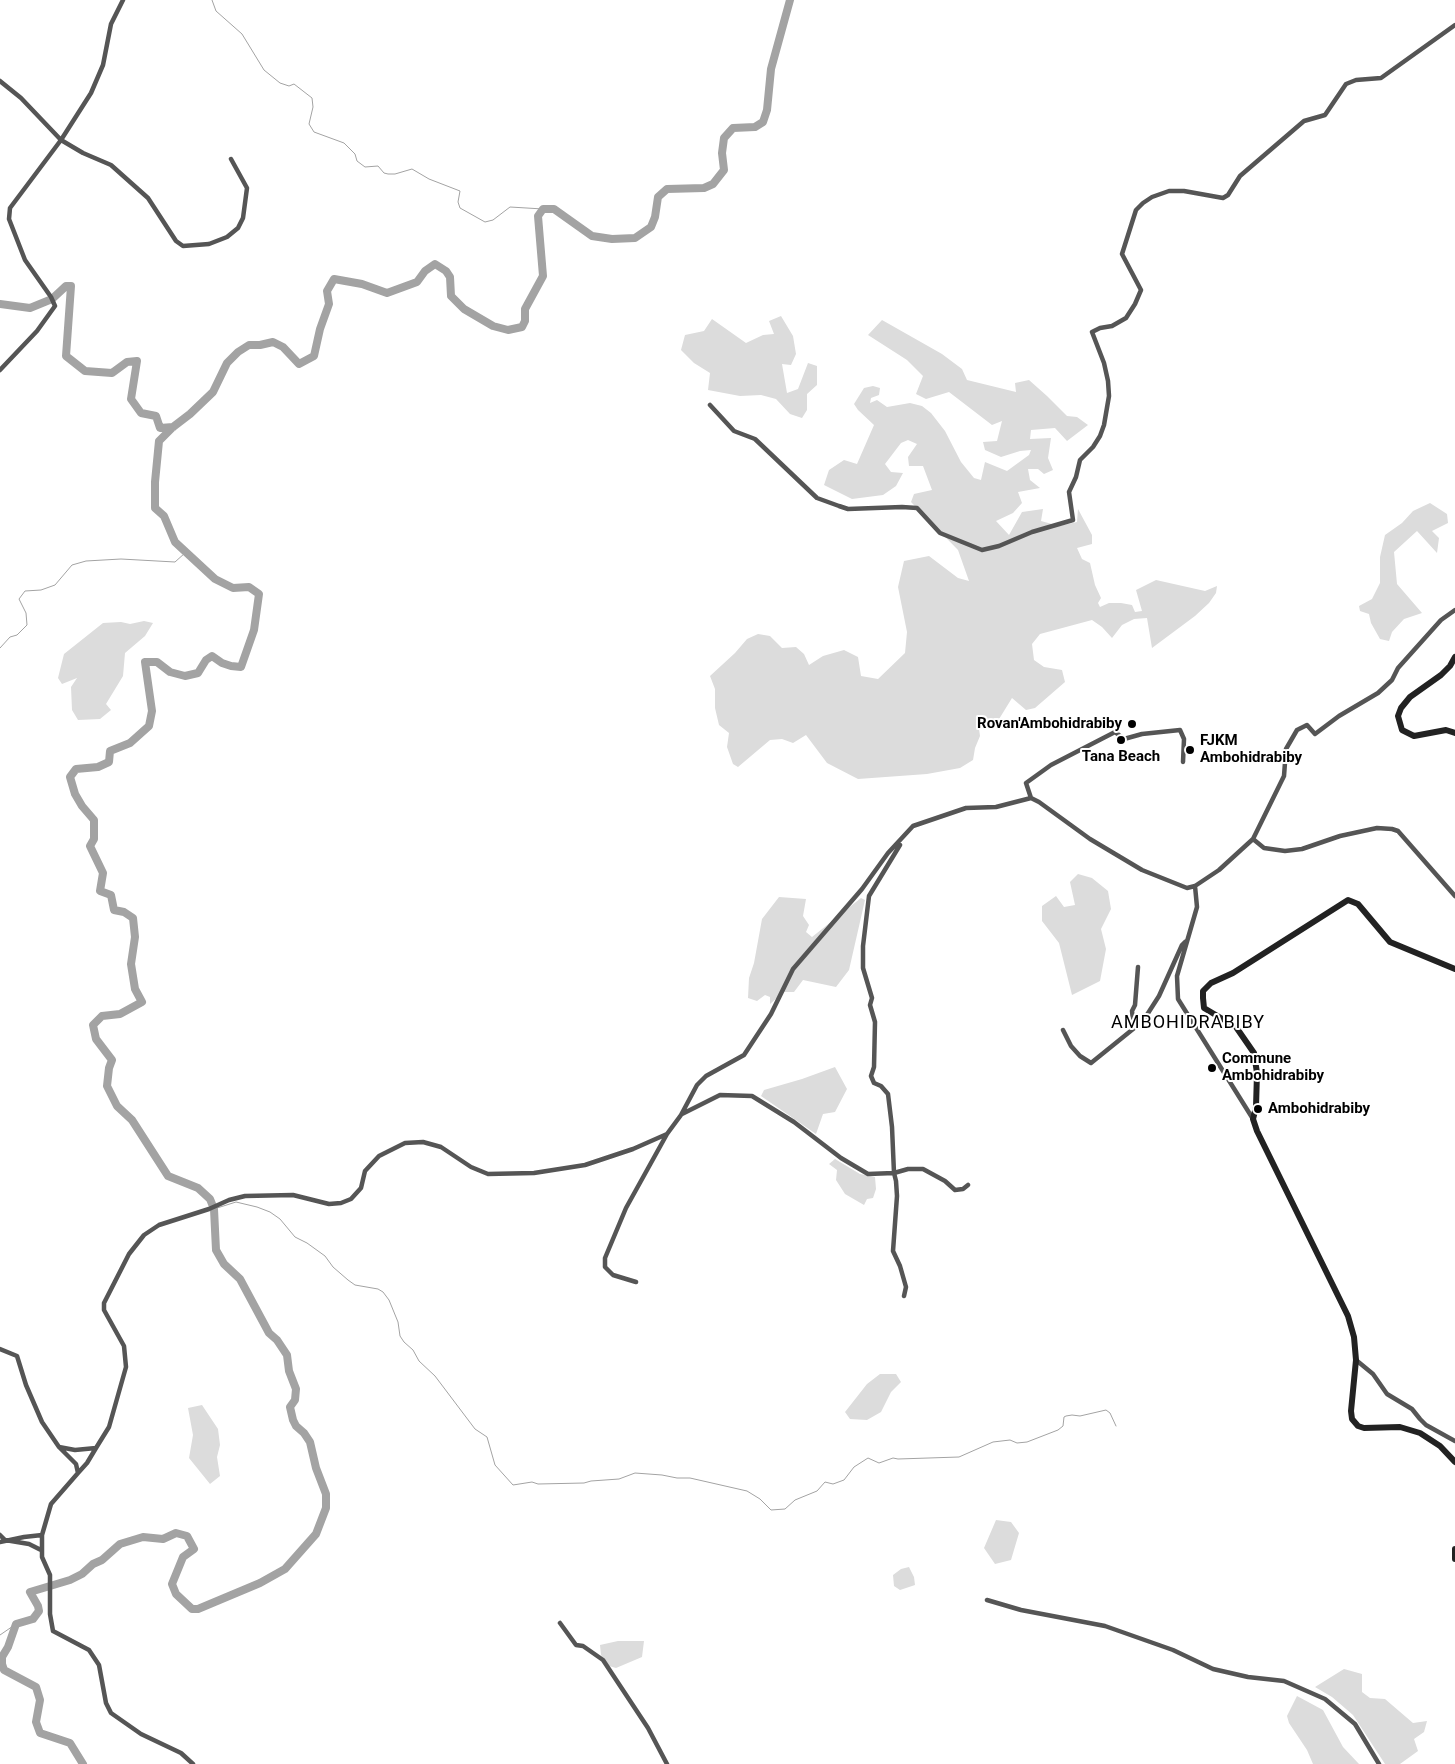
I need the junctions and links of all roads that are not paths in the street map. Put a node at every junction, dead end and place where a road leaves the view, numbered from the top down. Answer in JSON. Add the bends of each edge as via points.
{"nodes":[{"id":1,"x":123,"y":0,"type":"edge"},
{"id":2,"x":1455,"y":26,"type":"edge"},
{"id":3,"x":0,"y":81,"type":"edge"},
{"id":4,"x":61,"y":140,"type":"junction"},
{"id":5,"x":231,"y":159,"type":"dead end"},
{"id":6,"x":0,"y":370,"type":"edge"},
{"id":7,"x":710,"y":405,"type":"dead end"},
{"id":8,"x":1455,"y":610,"type":"edge"},
{"id":9,"x":1455,"y":657,"type":"edge"},
{"id":10,"x":1455,"y":733,"type":"edge"},
{"id":11,"x":1183,"y":762,"type":"dead end"},
{"id":12,"x":1031,"y":798,"type":"junction"},
{"id":13,"x":906,"y":835,"type":"junction"},
{"id":14,"x":1253,"y":839,"type":"junction"},
{"id":15,"x":1195,"y":886,"type":"junction"},
{"id":16,"x":1455,"y":896,"type":"edge"},
{"id":17,"x":1186,"y":942,"type":"junction"},
{"id":18,"x":1138,"y":967,"type":"dead end"},
{"id":19,"x":1455,"y":968,"type":"edge"},
{"id":20,"x":1143,"y":1021,"type":"junction"},
{"id":21,"x":1063,"y":1030,"type":"dead end"},
{"id":22,"x":681,"y":1115,"type":"junction"},
{"id":23,"x":1253,"y":1119,"type":"junction"},
{"id":24,"x":668,"y":1134,"type":"junction"},
{"id":25,"x":894,"y":1173,"type":"junction"},
{"id":26,"x":968,"y":1185,"type":"dead end"},
{"id":27,"x":636,"y":1282,"type":"dead end"},
{"id":28,"x":904,"y":1296,"type":"dead end"},
{"id":29,"x":0,"y":1349,"type":"edge"},
{"id":30,"x":1356,"y":1360,"type":"junction"},
{"id":31,"x":1455,"y":1442,"type":"edge"},
{"id":32,"x":59,"y":1447,"type":"junction"},
{"id":33,"x":96,"y":1448,"type":"junction"},
{"id":34,"x":1455,"y":1462,"type":"edge"},
{"id":35,"x":78,"y":1473,"type":"junction"},
{"id":36,"x":0,"y":1535,"type":"edge"},
{"id":37,"x":42,"y":1535,"type":"junction"},
{"id":38,"x":5,"y":1540,"type":"junction"},
{"id":39,"x":0,"y":1542,"type":"edge"},
{"id":40,"x":1455,"y":1549,"type":"edge"},
{"id":41,"x":41,"y":1550,"type":"junction"},
{"id":42,"x":1455,"y":1559,"type":"edge"},
{"id":43,"x":988,"y":1600,"type":"dead end"},
{"id":44,"x":560,"y":1623,"type":"dead end"},
{"id":45,"x":194,"y":1764,"type":"edge"},
{"id":46,"x":668,"y":1764,"type":"edge"},
{"id":47,"x":1379,"y":1764,"type":"edge"}],
"edges":[{"from":1,"to":4,"type":"street","via":[[111,24],[103,66],[92,93]]},
{"from":2,"to":7,"type":"street","via":[[1381,78],[1346,84],[1325,115],[1304,121],[1240,176],[1223,198],[1169,191],[1147,200],[1136,210],[1122,254],[1141,290],[1126,318],[1092,332],[1104,363],[1108,396],[1100,436],[1080,460],[1076,478],[1068,492],[1073,520],[982,550],[940,533],[917,508],[848,509],[817,498],[755,439],[734,431]]},
{"from":3,"to":4,"type":"street"},
{"from":4,"to":5,"type":"street","via":[[111,165],[148,198],[176,241],[183,246],[209,244],[227,238],[238,228],[243,218],[247,188]]},
{"from":4,"to":6,"type":"street","via":[[10,208],[9,219],[25,260],[56,306]]},
{"from":8,"to":14,"type":"street","via":[[1441,620],[1378,693],[1315,734],[1308,725],[1297,730],[1286,749],[1284,776]]},
{"from":9,"to":10,"type":"main road","via":[[1441,675],[1410,697],[1398,716],[1402,730],[1414,736],[1446,730]]},
{"from":11,"to":12,"type":"street","via":[[1184,739],[1180,730],[1124,739],[1115,732],[1051,765],[1026,783]]},
{"from":12,"to":13,"type":"street","via":[[996,807],[966,808],[913,826]]},
{"from":12,"to":15,"type":"street","via":[[1142,870],[1187,888]]},
{"from":13,"to":22,"type":"street","via":[[793,969],[771,1014],[744,1055],[697,1084]]},
{"from":13,"to":25,"type":"street","via":[[869,896],[863,968],[872,998],[870,1005],[876,1029],[871,1076],[874,1083],[888,1094]]},
{"from":14,"to":15,"type":"street","via":[[1219,870]]},
{"from":14,"to":16,"type":"street","via":[[1264,848],[1285,851],[1377,828],[1392,829],[1398,831]]},
{"from":15,"to":17,"type":"street","via":[[1197,907]]},
{"from":17,"to":20,"type":"street"},
{"from":17,"to":23,"type":"street","via":[[1177,976],[1178,998]]},
{"from":18,"to":20,"type":"street","via":[[1132,1012],[1133,1020]]},
{"from":19,"to":23,"type":"main road","via":[[1390,942],[1358,904],[1348,900],[1241,968],[1211,983],[1204,991],[1204,1008],[1236,1027],[1254,1053],[1257,1073]]},
{"from":20,"to":21,"type":"street","via":[[1091,1063],[1071,1046]]},
{"from":22,"to":24,"type":"street"},
{"from":22,"to":25,"type":"street","via":[[720,1095],[752,1096],[868,1174]]},
{"from":23,"to":30,"type":"main road","via":[[1348,1316]]},
{"from":24,"to":27,"type":"street","via":[[626,1208],[605,1258],[605,1267],[613,1275]]},
{"from":24,"to":33,"type":"street","via":[[585,1165],[506,1174],[479,1171],[441,1147],[423,1142],[404,1143],[374,1160],[365,1172],[361,1188],[341,1203],[330,1204],[293,1195],[245,1196],[160,1225],[144,1235],[129,1254],[104,1303],[104,1310],[124,1346],[126,1368],[108,1427]]},
{"from":25,"to":26,"type":"street","via":[[923,1168],[945,1180],[955,1190]]},
{"from":25,"to":28,"type":"street","via":[[897,1196],[893,1251],[906,1287]]},
{"from":29,"to":32,"type":"street","via":[[17,1356],[35,1407]]},
{"from":30,"to":31,"type":"street","via":[[1387,1394]]},
{"from":30,"to":34,"type":"main road","via":[[1354,1423],[1364,1428],[1415,1431],[1432,1440]]},
{"from":32,"to":33,"type":"street","via":[[75,1450]]},
{"from":32,"to":35,"type":"street","via":[[76,1464]]},
{"from":33,"to":35,"type":"street"},
{"from":35,"to":37,"type":"street","via":[[51,1504]]},
{"from":36,"to":38,"type":"street"},
{"from":37,"to":38,"type":"street"},
{"from":37,"to":41,"type":"street"},
{"from":38,"to":39,"type":"street"},
{"from":38,"to":41,"type":"street","via":[[30,1544]]},
{"from":40,"to":42,"type":"main road"},
{"from":41,"to":45,"type":"street","via":[[50,1575],[53,1631],[89,1650],[99,1665],[106,1703],[111,1712],[141,1734],[181,1753]]},
{"from":43,"to":47,"type":"street","via":[[1021,1610],[1105,1626],[1173,1650],[1213,1669],[1284,1681],[1325,1699],[1355,1724]]},
{"from":44,"to":46,"type":"street","via":[[576,1645],[584,1646],[603,1660]]}]}
